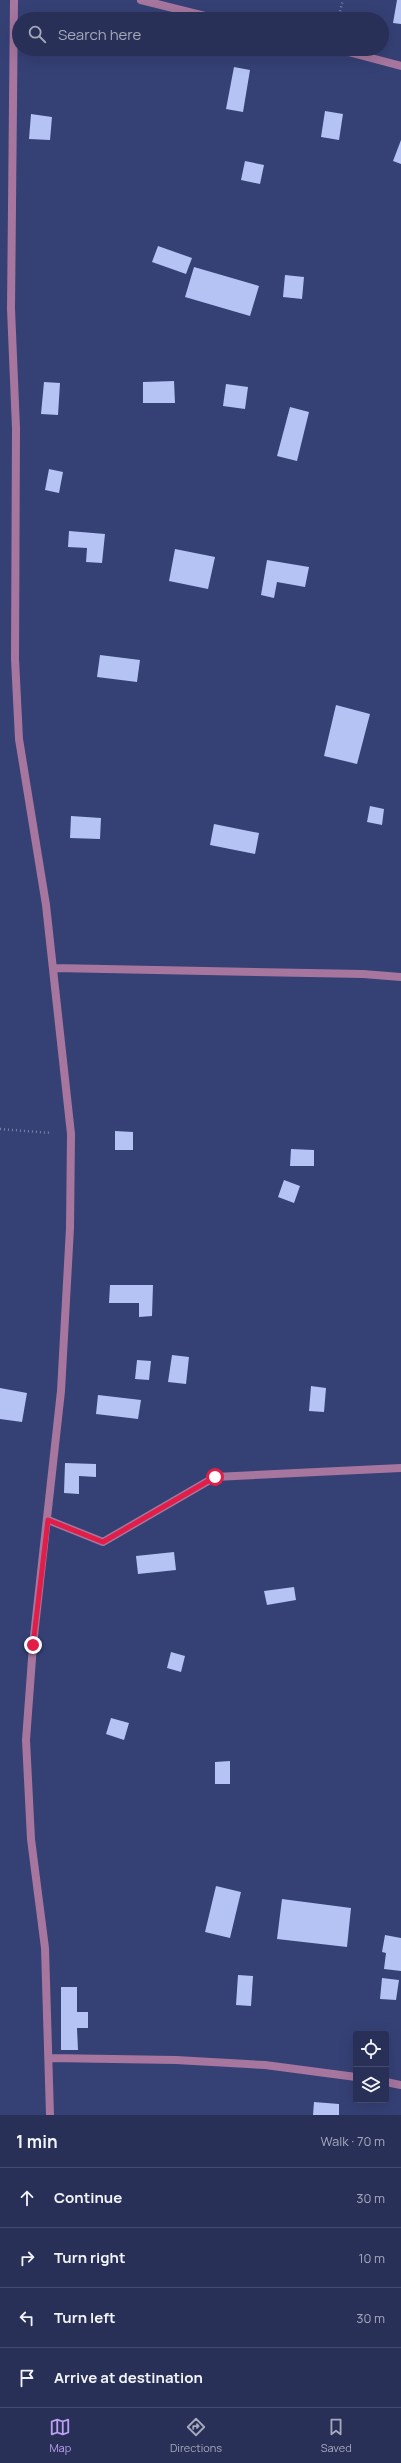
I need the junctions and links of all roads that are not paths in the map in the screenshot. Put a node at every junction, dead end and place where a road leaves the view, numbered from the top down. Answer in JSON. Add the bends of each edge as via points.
{"nodes":[{"id":1,"x":14,"y":0,"type":"edge"},
{"id":2,"x":140,"y":0,"type":"edge"},
{"id":3,"x":14,"y":12,"type":"edge"},
{"id":4,"x":189,"y":12,"type":"edge"},
{"id":5,"x":13,"y":56,"type":"edge"},
{"id":6,"x":363,"y":56,"type":"edge"},
{"id":7,"x":401,"y":66,"type":"edge"},
{"id":8,"x":54,"y":968,"type":"junction"},
{"id":9,"x":401,"y":977,"type":"edge"},
{"id":10,"x":401,"y":1468,"type":"edge"},
{"id":11,"x":48,"y":1520,"type":"junction"},
{"id":12,"x":50,"y":2058,"type":"junction"},
{"id":13,"x":353,"y":2077,"type":"edge"},
{"id":14,"x":389,"y":2082,"type":"edge"},
{"id":15,"x":401,"y":2084,"type":"edge"},
{"id":16,"x":50,"y":2115,"type":"edge"}],
"edges":[{"from":1,"to":3,"type":"street"},
{"from":2,"to":4,"type":"street"},
{"from":5,"to":8,"type":"street","via":[[11,309],[16,428],[15,659],[19,739]]},
{"from":6,"to":7,"type":"street"},
{"from":8,"to":9,"type":"street","via":[[363,974]]},
{"from":8,"to":11,"type":"street","via":[[71,1134],[70,1228],[61,1391]]},
{"from":10,"to":11,"type":"street","via":[[215,1477],[103,1542]]},
{"from":11,"to":12,"type":"street","via":[[33,1645],[26,1740],[31,1839],[45,1948]]},
{"from":12,"to":13,"type":"street","via":[[176,2060],[258,2065]]},
{"from":12,"to":16,"type":"street"},
{"from":14,"to":15,"type":"street"}]}
